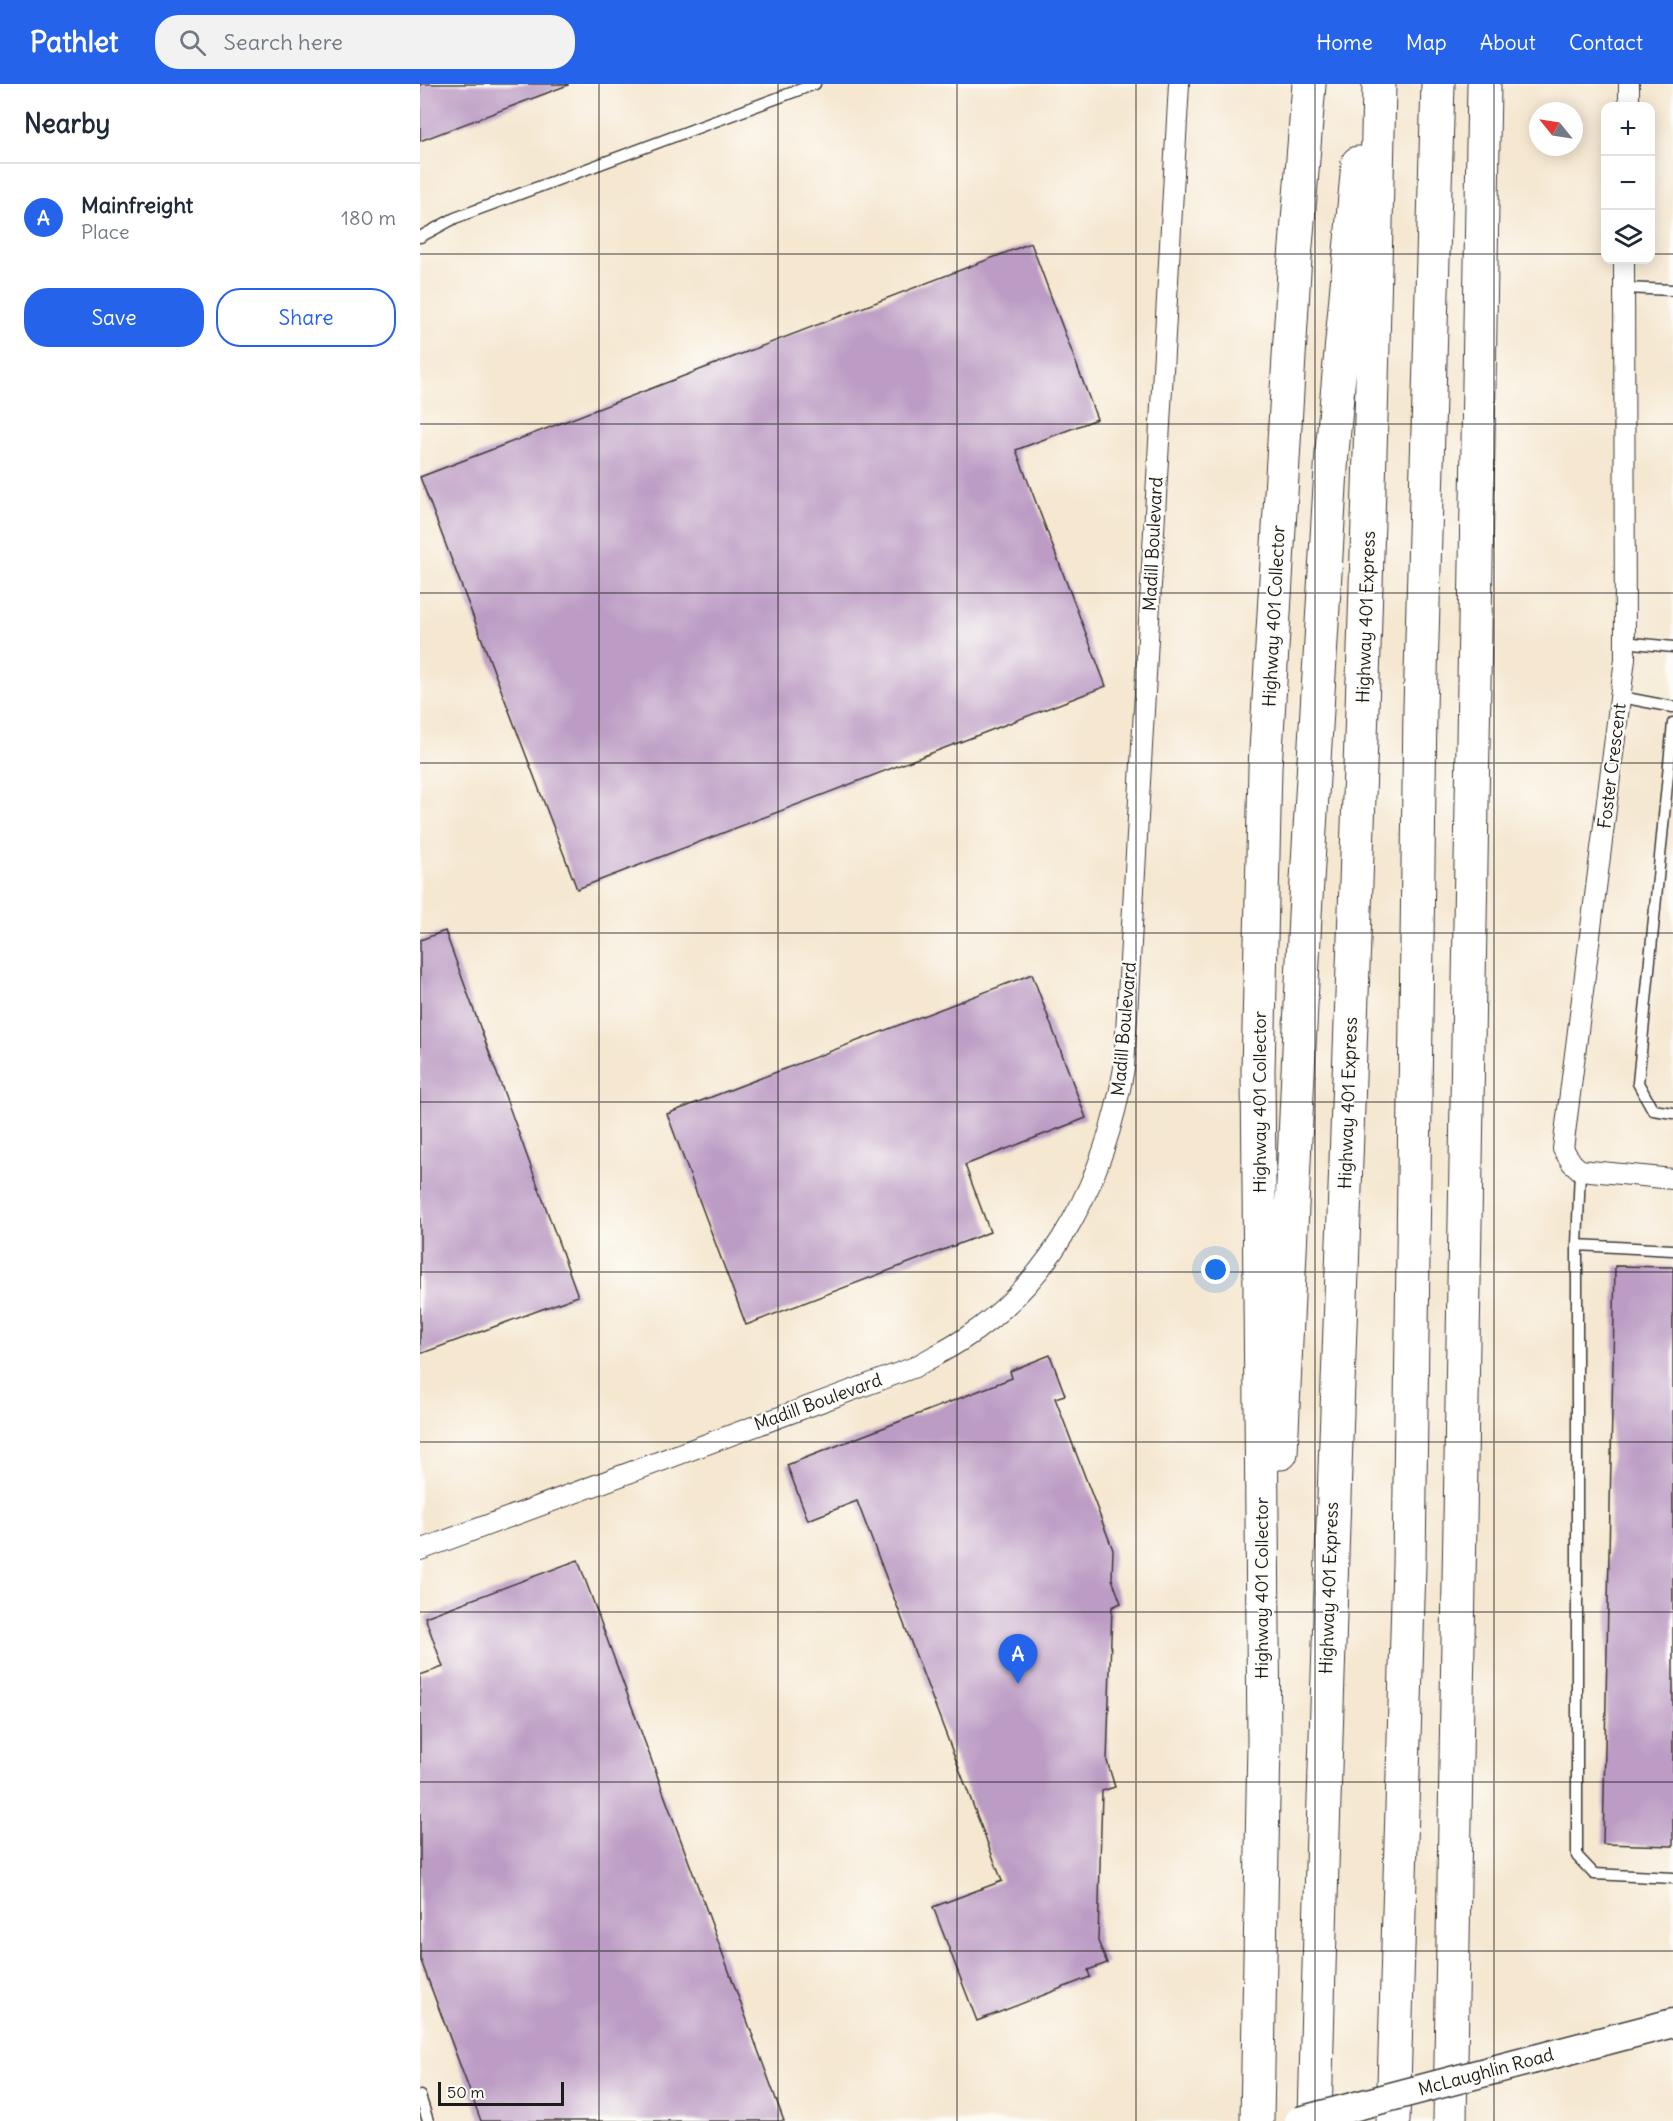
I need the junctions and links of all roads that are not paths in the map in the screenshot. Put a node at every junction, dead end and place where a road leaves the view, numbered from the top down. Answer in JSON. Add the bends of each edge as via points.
{"nodes":[{"id":1,"x":815,"y":84,"type":"edge"},
{"id":2,"x":1179,"y":84,"type":"edge"},
{"id":3,"x":1292,"y":84,"type":"edge"},
{"id":4,"x":1309,"y":84,"type":"edge"},
{"id":5,"x":1438,"y":84,"type":"edge"},
{"id":6,"x":1484,"y":84,"type":"edge"},
{"id":7,"x":1629,"y":84,"type":"edge"},
{"id":8,"x":1379,"y":86,"type":"edge"},
{"id":9,"x":1629,"y":102,"type":"edge"},
{"id":10,"x":420,"y":237,"type":"edge"},
{"id":11,"x":1624,"y":264,"type":"edge"},
{"id":12,"x":1294,"y":271,"type":"junction"},
{"id":13,"x":1623,"y":288,"type":"junction"},
{"id":14,"x":1673,"y":291,"type":"edge"},
{"id":15,"x":1624,"y":642,"type":"junction"},
{"id":16,"x":1673,"y":647,"type":"edge"},
{"id":17,"x":1621,"y":697,"type":"junction"},
{"id":18,"x":1673,"y":707,"type":"edge"},
{"id":19,"x":1673,"y":723,"type":"edge"},
{"id":20,"x":1661,"y":837,"type":"junction"},
{"id":21,"x":1673,"y":838,"type":"edge"},
{"id":22,"x":1673,"y":1113,"type":"edge"},
{"id":23,"x":1580,"y":1170,"type":"junction"},
{"id":24,"x":1673,"y":1179,"type":"edge"},
{"id":25,"x":1577,"y":1245,"type":"junction"},
{"id":26,"x":1673,"y":1250,"type":"edge"},
{"id":27,"x":420,"y":1550,"type":"edge"},
{"id":28,"x":1264,"y":1742,"type":"junction"},
{"id":29,"x":1673,"y":1878,"type":"edge"},
{"id":30,"x":1673,"y":2023,"type":"edge"},
{"id":31,"x":420,"y":2096,"type":"edge"},
{"id":32,"x":428,"y":2121,"type":"edge"},
{"id":33,"x":1257,"y":2121,"type":"edge"},
{"id":34,"x":1299,"y":2121,"type":"edge"},
{"id":35,"x":1315,"y":2121,"type":"edge"},
{"id":36,"x":1393,"y":2121,"type":"edge"},
{"id":37,"x":1450,"y":2121,"type":"edge"}],
"edges":[{"from":1,"to":10,"type":"lane","via":[[455,218]]},
{"from":2,"to":27,"type":"street","name":"Madill Boulevard","via":[[1124,1068],[1109,1138],[1092,1185],[1050,1255],[1024,1286],[963,1339],[915,1367]]},
{"from":3,"to":12,"type":"highway"},
{"from":4,"to":12,"type":"highway","name":"Highway 401 Collector"},
{"from":5,"to":36,"type":"highway","via":[[1420,708],[1409,1565]]},
{"from":6,"to":37,"type":"highway"},
{"from":7,"to":9,"type":"street"},
{"from":8,"to":28,"type":"highway","via":[[1359,148],[1332,452]]},
{"from":8,"to":35,"type":"highway","name":"Highway 401 Express","via":[[1372,455],[1329,1574]]},
{"from":11,"to":13,"type":"street","name":"Foster Crescent"},
{"from":12,"to":28,"type":"highway","name":"Highway 401 Collector","via":[[1264,803],[1258,1071]]},
{"from":13,"to":14,"type":"lane"},
{"from":13,"to":15,"type":"street","name":"Foster Crescent"},
{"from":15,"to":16,"type":"lane"},
{"from":15,"to":17,"type":"street","name":"Foster Crescent"},
{"from":17,"to":18,"type":"lane"},
{"from":17,"to":23,"type":"street","name":"Foster Crescent","via":[[1563,1149]]},
{"from":19,"to":20,"type":"lane"},
{"from":20,"to":21,"type":"lane"},
{"from":20,"to":22,"type":"lane","via":[[1638,1083],[1653,1110]]},
{"from":23,"to":24,"type":"street"},
{"from":23,"to":25,"type":"lane"},
{"from":25,"to":26,"type":"lane"},
{"from":25,"to":29,"type":"lane","via":[[1577,1856],[1594,1874]]},
{"from":28,"to":33,"type":"highway","name":"Highway 401 Collector"},
{"from":30,"to":34,"type":"street","name":"McLaughlin Road","bridge":true},
{"from":31,"to":32,"type":"lane"}]}
